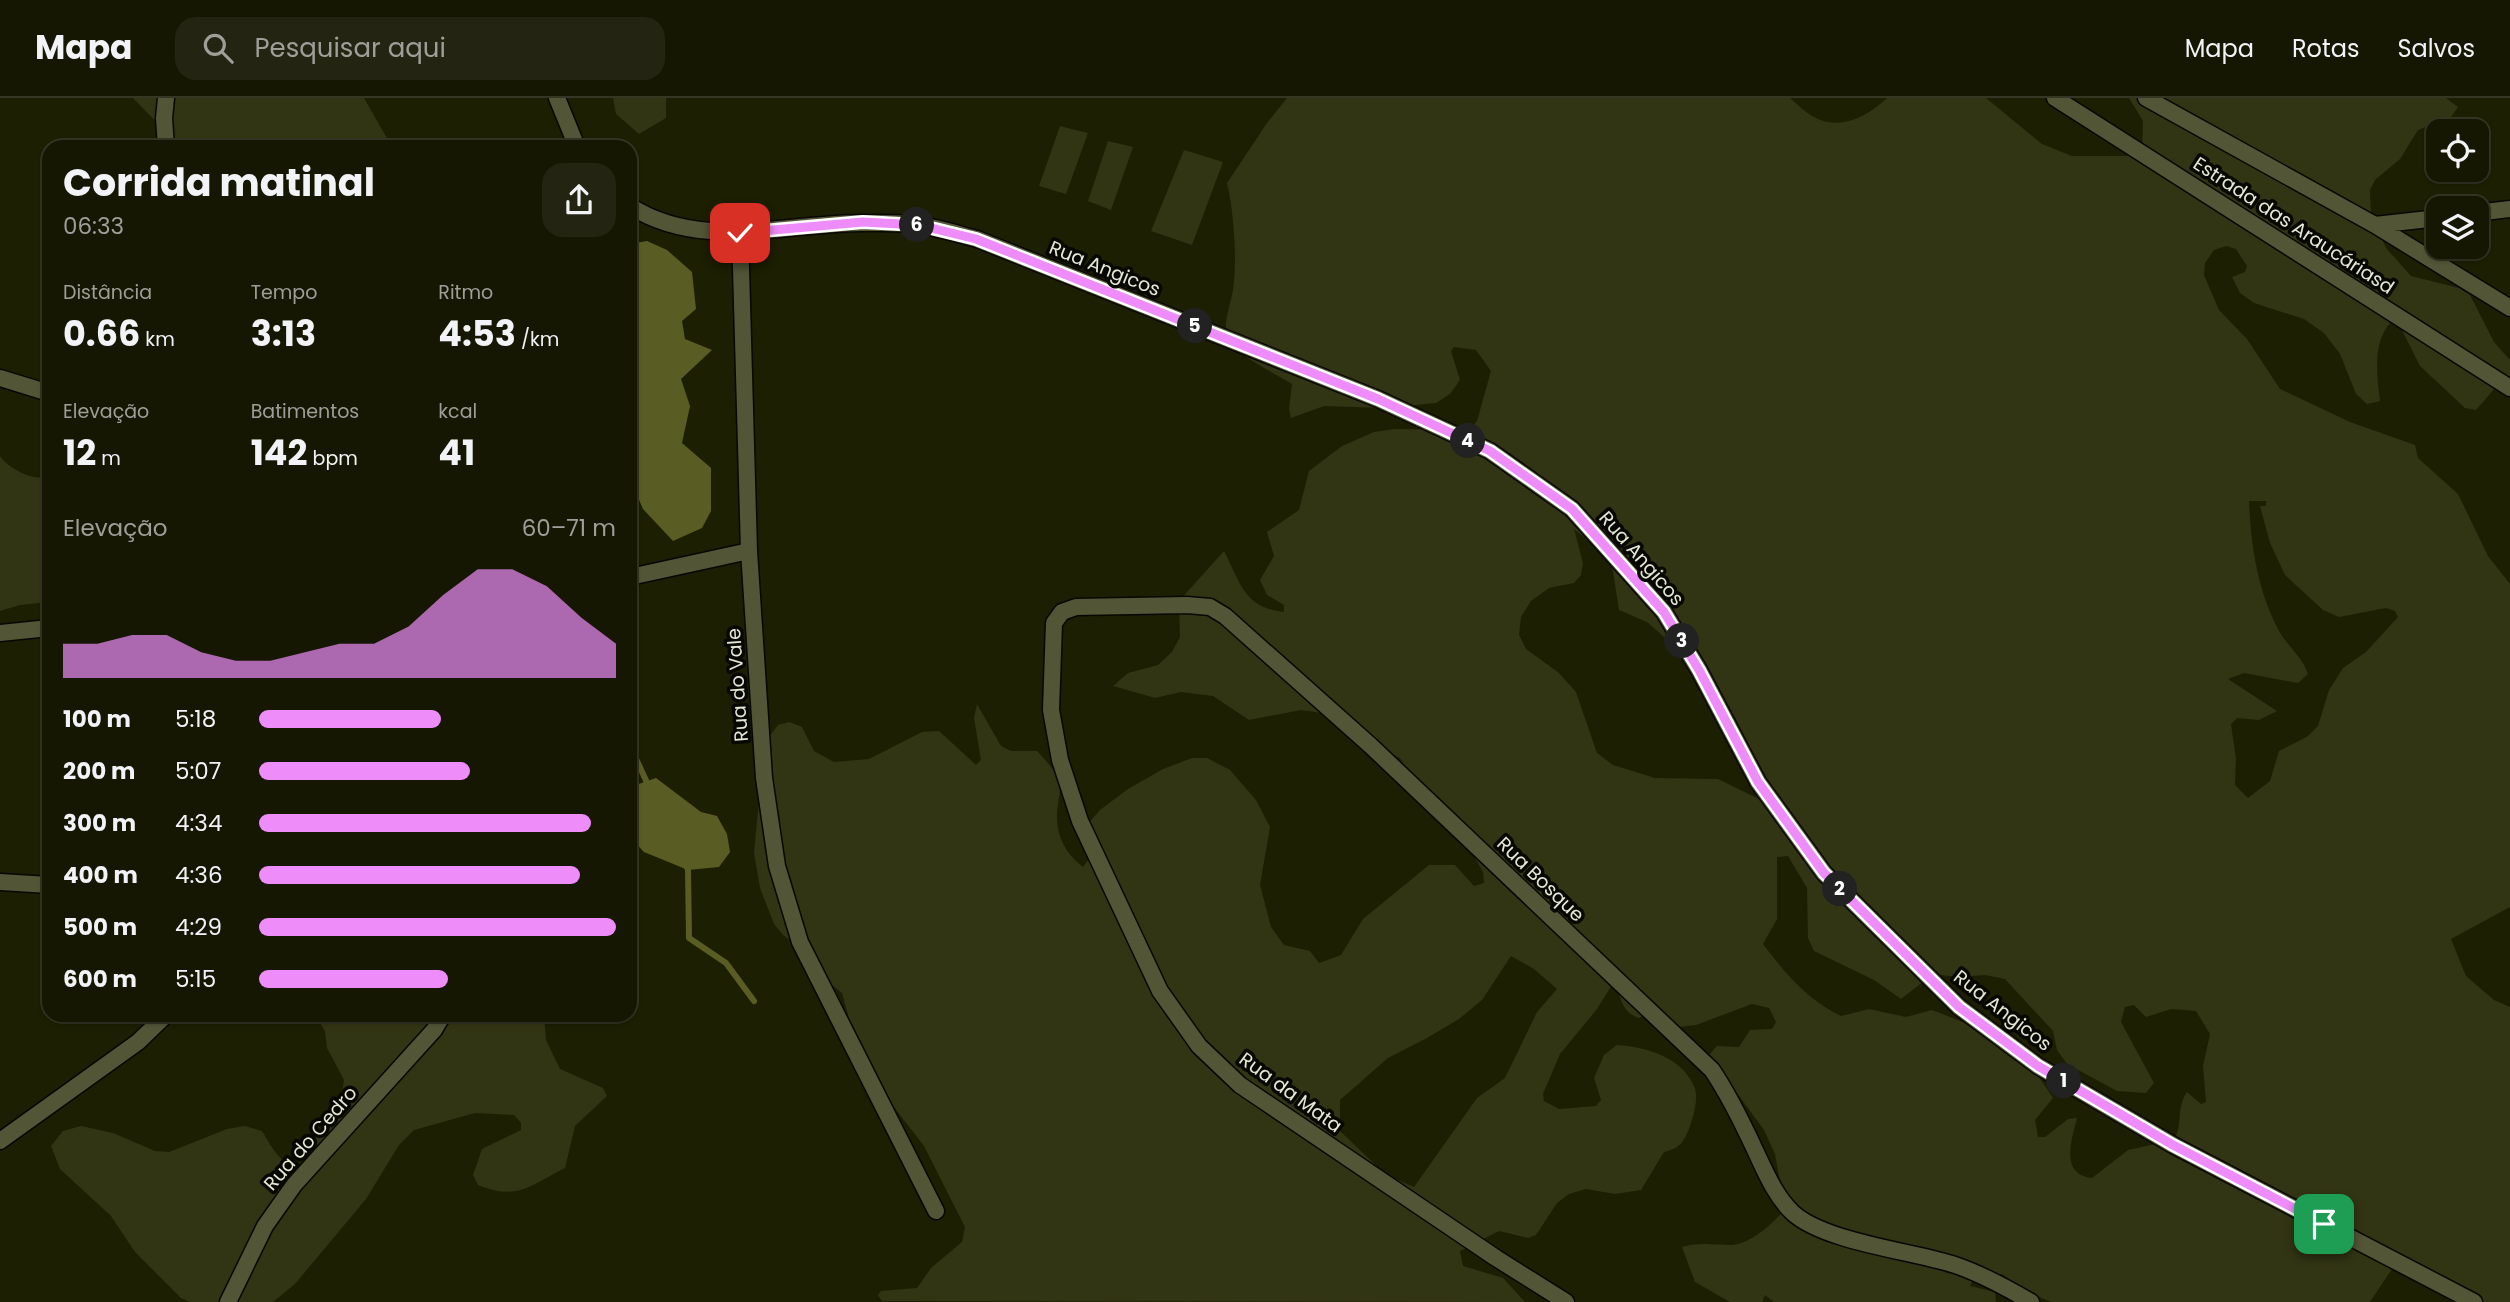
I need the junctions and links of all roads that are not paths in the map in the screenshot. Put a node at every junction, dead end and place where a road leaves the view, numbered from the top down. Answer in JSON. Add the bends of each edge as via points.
{"nodes":[{"id":1,"x":166,"y":98,"type":"edge"},
{"id":2,"x":557,"y":98,"type":"edge"},
{"id":3,"x":2055,"y":98,"type":"edge"},
{"id":4,"x":2147,"y":98,"type":"edge"},
{"id":5,"x":166,"y":140,"type":"edge"},
{"id":6,"x":574,"y":140,"type":"edge"},
{"id":7,"x":2510,"y":209,"type":"edge"},
{"id":8,"x":637,"y":211,"type":"edge"},
{"id":9,"x":2489,"y":211,"type":"edge"},
{"id":10,"x":2426,"y":219,"type":"edge"},
{"id":11,"x":2375,"y":225,"type":"junction"},
{"id":12,"x":740,"y":233,"type":"junction"},
{"id":13,"x":2510,"y":308,"type":"edge"},
{"id":14,"x":0,"y":378,"type":"edge"},
{"id":15,"x":2510,"y":388,"type":"edge"},
{"id":16,"x":42,"y":391,"type":"edge"},
{"id":17,"x":749,"y":551,"type":"junction"},
{"id":18,"x":637,"y":575,"type":"edge"},
{"id":19,"x":42,"y":629,"type":"edge"},
{"id":20,"x":0,"y":634,"type":"edge"},
{"id":21,"x":1051,"y":710,"type":"joint"},
{"id":22,"x":0,"y":882,"type":"edge"},
{"id":23,"x":42,"y":885,"type":"edge"},
{"id":24,"x":159,"y":1022,"type":"edge"},
{"id":25,"x":439,"y":1022,"type":"edge"},
{"id":26,"x":0,"y":1141,"type":"edge"},
{"id":27,"x":936,"y":1211,"type":"dead end"},
{"id":28,"x":228,"y":1302,"type":"edge"},
{"id":29,"x":1566,"y":1302,"type":"edge"},
{"id":30,"x":2031,"y":1302,"type":"edge"},
{"id":31,"x":2474,"y":1302,"type":"edge"}],
"edges":[{"from":1,"to":5,"type":"street"},
{"from":2,"to":6,"type":"street"},
{"from":3,"to":15,"type":"street","name":"Estrada das Araucáriasd"},
{"from":4,"to":11,"type":"street"},
{"from":7,"to":9,"type":"street"},
{"from":8,"to":12,"type":"street","via":[[679,226]]},
{"from":10,"to":11,"type":"street"},
{"from":11,"to":13,"type":"street"},
{"from":12,"to":17,"type":"street","name":"Rua do Vale"},
{"from":12,"to":31,"type":"street","name":"Rua Angicos","via":[[863,222],[919,225],[976,239],[1378,399],[1490,451],[1572,509],[1664,612],[1758,782],[1824,873],[1959,1007],[2038,1066],[2173,1145]]},
{"from":14,"to":16,"type":"street"},
{"from":17,"to":18,"type":"street"},
{"from":17,"to":27,"type":"street","name":"Rua do Vale","via":[[764,778],[777,866],[800,942]]},
{"from":19,"to":20,"type":"street"},
{"from":21,"to":29,"type":"street","name":"Rua da Mata","via":[[1060,760],[1080,821],[1160,991],[1199,1046],[1240,1085]]},
{"from":21,"to":30,"type":"street","name":"Rua Bosque","via":[[1054,623],[1062,612],[1076,607],[1188,605],[1210,607],[1225,616],[1371,746],[1712,1070],[1776,1193],[1793,1213],[1832,1233],[1979,1274]]},
{"from":22,"to":23,"type":"street"},
{"from":24,"to":26,"type":"street","via":[[138,1042]]},
{"from":25,"to":28,"type":"street","name":"Rua do Cedro","via":[[294,1185],[265,1226]]}]}
